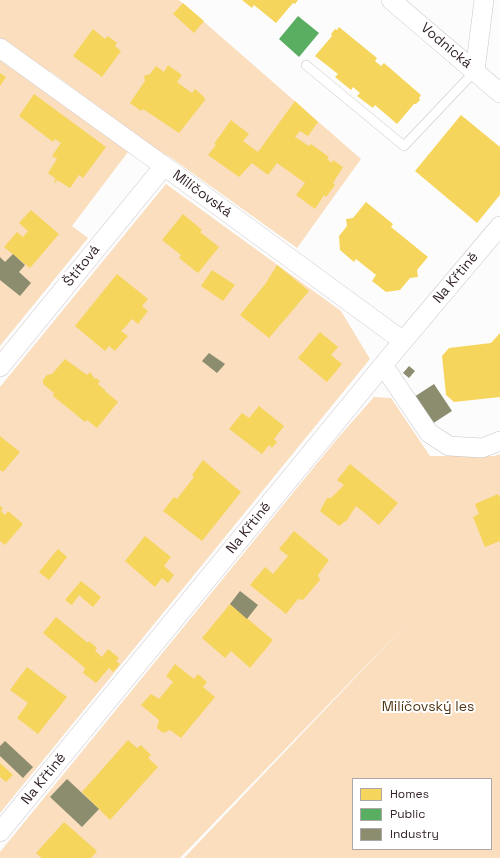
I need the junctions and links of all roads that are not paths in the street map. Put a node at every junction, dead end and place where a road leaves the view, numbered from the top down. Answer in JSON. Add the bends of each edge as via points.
{"nodes":[{"id":1,"x":391,"y":0,"type":"edge"},
{"id":2,"x":484,"y":0,"type":"edge"},
{"id":3,"x":0,"y":48,"type":"edge"},
{"id":4,"x":306,"y":65,"type":"dead end"},
{"id":5,"x":475,"y":71,"type":"junction"},
{"id":6,"x":500,"y":93,"type":"edge"},
{"id":7,"x":164,"y":166,"type":"junction"},
{"id":8,"x":500,"y":226,"type":"edge"},
{"id":9,"x":403,"y":341,"type":"junction"},
{"id":10,"x":383,"y":366,"type":"junction"},
{"id":11,"x":0,"y":367,"type":"edge"},
{"id":12,"x":500,"y":441,"type":"edge"},
{"id":13,"x":0,"y":832,"type":"edge"}],
"edges":[{"from":1,"to":5,"type":"street","name":"Vodnická"},
{"from":2,"to":5,"type":"street"},
{"from":3,"to":7,"type":"street","name":"Milíčovská"},
{"from":4,"to":5,"type":"lane","via":[[404,146]]},
{"from":5,"to":6,"type":"street","name":"Vodnická"},
{"from":7,"to":9,"type":"street","name":"Milíčovská"},
{"from":7,"to":11,"type":"street","name":"Štítová"},
{"from":8,"to":9,"type":"street","name":"Na Křtině"},
{"from":9,"to":10,"type":"street","name":"Na Křtině"},
{"from":10,"to":12,"type":"street","via":[[429,433],[449,446],[482,448]]},
{"from":10,"to":13,"type":"street","name":"Na Křtině"}]}
